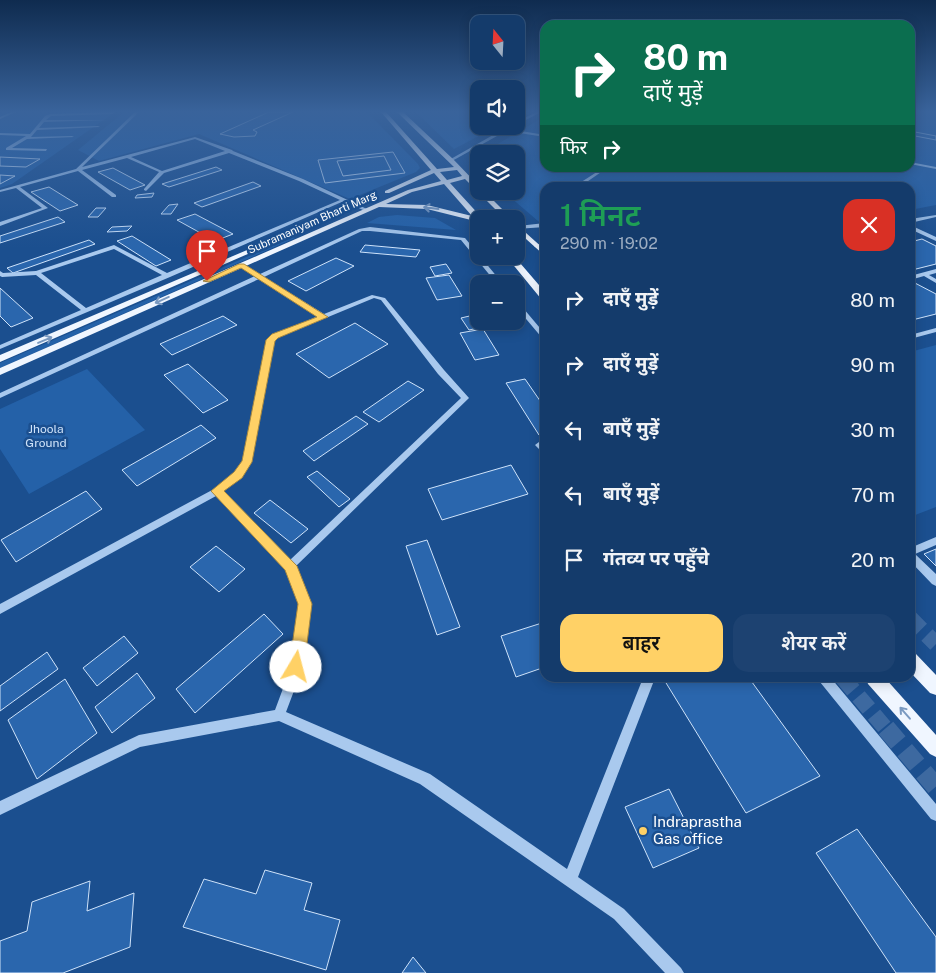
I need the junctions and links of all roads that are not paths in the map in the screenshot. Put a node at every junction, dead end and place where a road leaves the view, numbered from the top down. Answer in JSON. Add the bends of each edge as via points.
{"nodes":[{"id":1,"x":91,"y":157,"type":"edge"},
{"id":2,"x":121,"y":157,"type":"edge"},
{"id":3,"x":129,"y":157,"type":"edge"},
{"id":4,"x":210,"y":157,"type":"edge"},
{"id":5,"x":246,"y":157,"type":"edge"},
{"id":6,"x":422,"y":157,"type":"edge"},
{"id":7,"x":448,"y":157,"type":"edge"},
{"id":8,"x":456,"y":157,"type":"edge"},
{"id":9,"x":915,"y":159,"type":"edge"},
{"id":10,"x":451,"y":160,"type":"junction"},
{"id":11,"x":936,"y":163,"type":"edge"},
{"id":12,"x":915,"y":164,"type":"edge"},
{"id":13,"x":457,"y":168,"type":"junction"},
{"id":14,"x":936,"y":168,"type":"edge"},
{"id":15,"x":78,"y":170,"type":"junction"},
{"id":16,"x":434,"y":171,"type":"junction"},
{"id":17,"x":162,"y":172,"type":"junction"},
{"id":18,"x":599,"y":172,"type":"edge"},
{"id":19,"x":466,"y":177,"type":"junction"},
{"id":20,"x":442,"y":181,"type":"junction"},
{"id":21,"x":470,"y":181,"type":"edge"},
{"id":22,"x":583,"y":182,"type":"edge"},
{"id":23,"x":16,"y":187,"type":"junction"},
{"id":24,"x":146,"y":190,"type":"dead end"},
{"id":25,"x":0,"y":191,"type":"edge"},
{"id":26,"x":381,"y":194,"type":"dead end"},
{"id":27,"x":114,"y":196,"type":"dead end"},
{"id":28,"x":344,"y":200,"type":"junction"},
{"id":29,"x":490,"y":200,"type":"edge"},
{"id":30,"x":365,"y":206,"type":"junction"},
{"id":31,"x":500,"y":210,"type":"edge"},
{"id":32,"x":470,"y":211,"type":"edge"},
{"id":33,"x":936,"y":216,"type":"edge"},
{"id":34,"x":470,"y":218,"type":"edge"},
{"id":35,"x":915,"y":220,"type":"edge"},
{"id":36,"x":0,"y":224,"type":"edge"},
{"id":37,"x":540,"y":225,"type":"edge"},
{"id":38,"x":525,"y":226,"type":"edge"},
{"id":39,"x":915,"y":229,"type":"edge"},
{"id":40,"x":525,"y":233,"type":"edge"},
{"id":41,"x":936,"y":239,"type":"edge"},
{"id":42,"x":540,"y":244,"type":"edge"},
{"id":43,"x":241,"y":265,"type":"junction"},
{"id":44,"x":518,"y":265,"type":"edge"},
{"id":45,"x":936,"y":271,"type":"edge"},
{"id":46,"x":37,"y":274,"type":"junction"},
{"id":47,"x":924,"y":274,"type":"junction"},
{"id":48,"x":1,"y":275,"type":"edge"},
{"id":49,"x":492,"y":275,"type":"edge"},
{"id":50,"x":168,"y":276,"type":"junction"},
{"id":51,"x":260,"y":277,"type":"junction"},
{"id":52,"x":915,"y":277,"type":"edge"},
{"id":53,"x":936,"y":281,"type":"edge"},
{"id":54,"x":540,"y":292,"type":"edge"},
{"id":55,"x":86,"y":311,"type":"junction"},
{"id":56,"x":525,"y":314,"type":"edge"},
{"id":57,"x":324,"y":317,"type":"junction"},
{"id":58,"x":936,"y":330,"type":"edge"},
{"id":59,"x":540,"y":332,"type":"edge"},
{"id":60,"x":915,"y":336,"type":"edge"},
{"id":61,"x":0,"y":347,"type":"edge"},
{"id":62,"x":0,"y":359,"type":"edge"},
{"id":63,"x":0,"y":372,"type":"edge"},
{"id":64,"x":0,"y":396,"type":"edge"},
{"id":65,"x":217,"y":491,"type":"junction"},
{"id":66,"x":936,"y":541,"type":"edge"},
{"id":67,"x":915,"y":551,"type":"edge"},
{"id":68,"x":915,"y":558,"type":"edge"},
{"id":69,"x":290,"y":566,"type":"junction"},
{"id":70,"x":936,"y":581,"type":"edge"},
{"id":71,"x":0,"y":609,"type":"edge"},
{"id":72,"x":915,"y":665,"type":"edge"},
{"id":73,"x":647,"y":682,"type":"edge"},
{"id":74,"x":827,"y":682,"type":"edge"},
{"id":75,"x":878,"y":682,"type":"edge"},
{"id":76,"x":936,"y":687,"type":"edge"},
{"id":77,"x":279,"y":715,"type":"junction"},
{"id":78,"x":936,"y":748,"type":"edge"},
{"id":79,"x":0,"y":808,"type":"edge"},
{"id":80,"x":936,"y":814,"type":"edge"},
{"id":81,"x":570,"y":880,"type":"junction"},
{"id":82,"x":676,"y":973,"type":"edge"}],
"edges":[{"from":1,"to":15,"type":"street"},
{"from":2,"to":15,"type":"street"},
{"from":3,"to":17,"type":"street"},
{"from":4,"to":17,"type":"street"},
{"from":5,"to":28,"type":"street"},
{"from":6,"to":16,"type":"main road"},
{"from":7,"to":10,"type":"main road"},
{"from":8,"to":10,"type":"street"},
{"from":9,"to":11,"type":"street"},
{"from":10,"to":13,"type":"main road"},
{"from":12,"to":14,"type":"street"},
{"from":13,"to":16,"type":"main road","name":"Subramaniyam Bharti Marg"},
{"from":13,"to":19,"type":"main road"},
{"from":15,"to":23,"type":"street"},
{"from":15,"to":27,"type":"street"},
{"from":16,"to":20,"type":"main road"},
{"from":16,"to":26,"type":"main road","name":"Subramaniyam Bharti Marg"},
{"from":17,"to":24,"type":"street"},
{"from":18,"to":22,"type":"street"},
{"from":19,"to":20,"type":"main road","name":"Subramaniyam Bharti Marg"},
{"from":19,"to":21,"type":"main road"},
{"from":20,"to":30,"type":"main road","name":"Subramaniyam Bharti Marg"},
{"from":20,"to":32,"type":"main road"},
{"from":23,"to":25,"type":"street"},
{"from":23,"to":36,"type":"street","via":[[46,208]]},
{"from":28,"to":30,"type":"street"},
{"from":28,"to":50,"type":"street"},
{"from":29,"to":31,"type":"main road"},
{"from":34,"to":30,"type":"main road","one_way":true,"via":[[427,207]]},
{"from":30,"to":43,"type":"main road","name":"Subramaniyam Bharti Marg"},
{"from":62,"to":30,"type":"main road","name":"Subramaniyam Bharti Marg","one_way":true},
{"from":33,"to":35,"type":"street"},
{"from":37,"to":38,"type":"street"},
{"from":39,"to":41,"type":"street"},
{"from":40,"to":42,"type":"main road"},
{"from":43,"to":51,"type":"street"},
{"from":43,"to":63,"type":"main road","name":"Subramaniyam Bharti Marg","one_way":true},
{"from":44,"to":54,"type":"main road"},
{"from":45,"to":47,"type":"street"},
{"from":46,"to":48,"type":"street"},
{"from":46,"to":50,"type":"street","via":[[114,247]]},
{"from":46,"to":55,"type":"street"},
{"from":47,"to":52,"type":"street"},
{"from":47,"to":53,"type":"street"},
{"from":49,"to":51,"type":"street","via":[[462,239],[370,229],[361,230]]},
{"from":50,"to":55,"type":"street"},
{"from":51,"to":57,"type":"street"},
{"from":51,"to":64,"type":"street"},
{"from":55,"to":61,"type":"street"},
{"from":56,"to":59,"type":"street"},
{"from":57,"to":65,"type":"street","via":[[271,340],[247,462],[238,475]]},
{"from":57,"to":69,"type":"street","via":[[367,298],[383,298],[464,398]]},
{"from":58,"to":60,"type":"street"},
{"from":65,"to":69,"type":"street"},
{"from":65,"to":71,"type":"street"},
{"from":66,"to":67,"type":"street"},
{"from":68,"to":70,"type":"street"},
{"from":69,"to":77,"type":"street","via":[[305,604],[296,667]]},
{"from":72,"to":76,"type":"main road"},
{"from":73,"to":81,"type":"street"},
{"from":74,"to":80,"type":"street"},
{"from":78,"to":75,"type":"main road","one_way":true},
{"from":77,"to":79,"type":"street","via":[[138,741]]},
{"from":77,"to":81,"type":"street","via":[[425,779]]},
{"from":81,"to":82,"type":"street","via":[[619,914]]}]}
